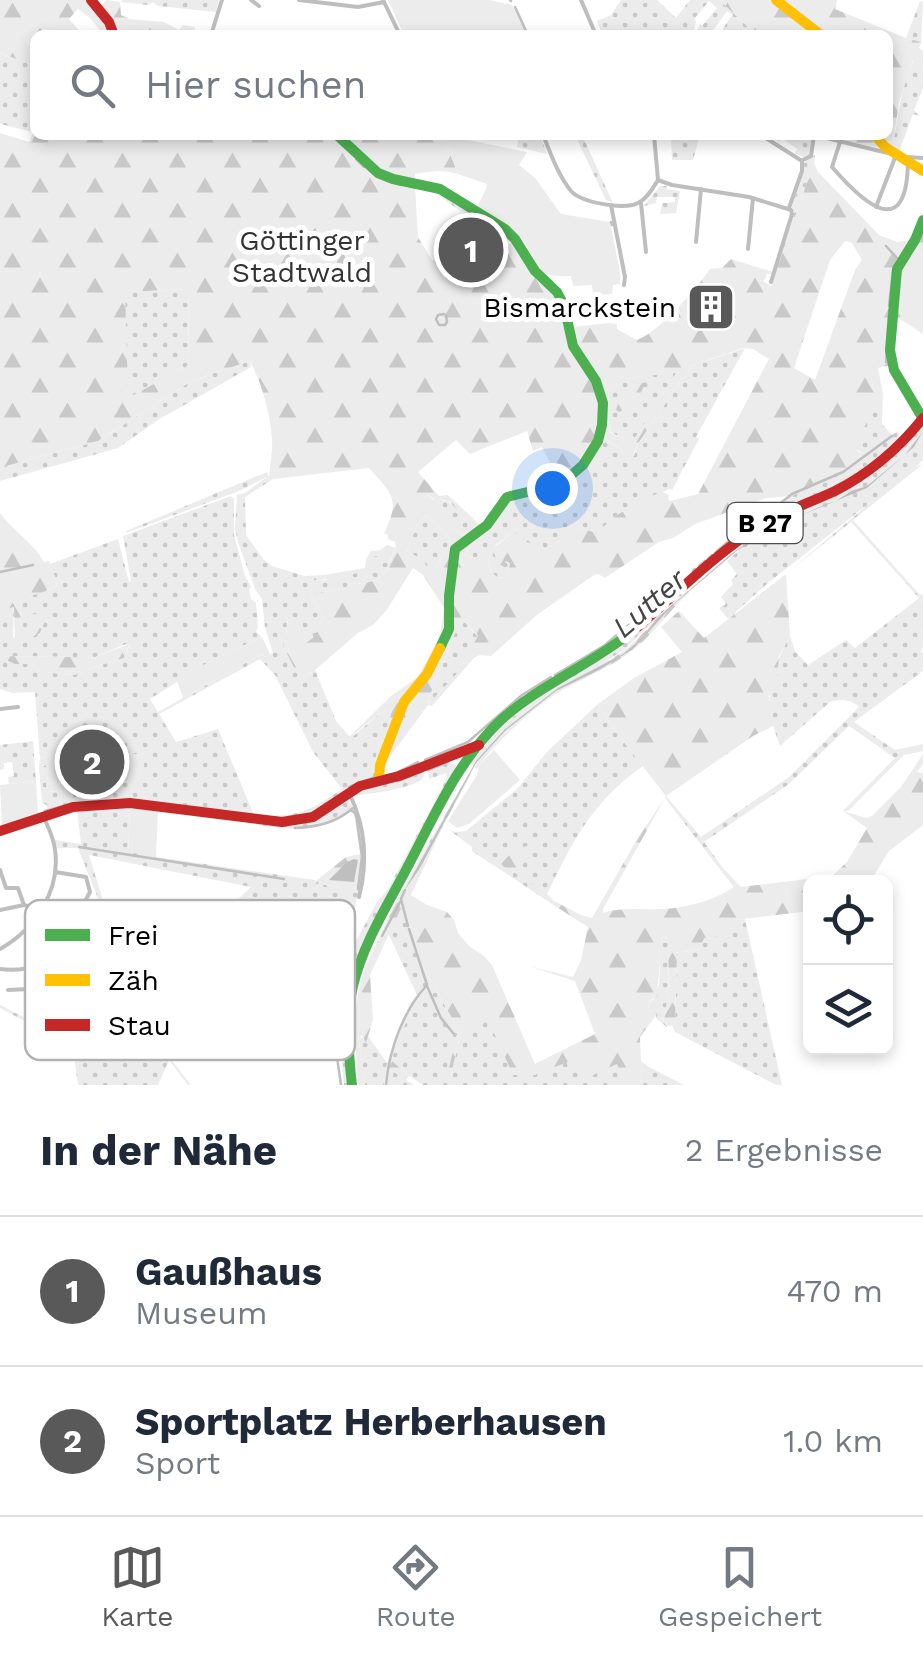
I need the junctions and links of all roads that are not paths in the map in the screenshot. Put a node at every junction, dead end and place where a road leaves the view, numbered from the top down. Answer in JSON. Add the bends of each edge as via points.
{"nodes":[{"id":1,"x":91,"y":0,"type":"edge"},
{"id":2,"x":222,"y":0,"type":"edge"},
{"id":3,"x":251,"y":0,"type":"edge"},
{"id":4,"x":300,"y":0,"type":"edge"},
{"id":5,"x":582,"y":0,"type":"edge"},
{"id":6,"x":776,"y":0,"type":"edge"},
{"id":7,"x":384,"y":1,"type":"edge"},
{"id":8,"x":260,"y":6,"type":"dead end"},
{"id":9,"x":112,"y":30,"type":"edge"},
{"id":10,"x":213,"y":30,"type":"edge"},
{"id":11,"x":398,"y":30,"type":"edge"},
{"id":12,"x":594,"y":30,"type":"edge"},
{"id":13,"x":814,"y":30,"type":"edge"},
{"id":14,"x":342,"y":140,"type":"edge"},
{"id":15,"x":545,"y":140,"type":"edge"},
{"id":16,"x":654,"y":140,"type":"edge"},
{"id":17,"x":774,"y":140,"type":"edge"},
{"id":18,"x":813,"y":140,"type":"edge"},
{"id":19,"x":833,"y":140,"type":"edge"},
{"id":20,"x":879,"y":140,"type":"edge"},
{"id":21,"x":840,"y":142,"type":"junction"},
{"id":22,"x":896,"y":156,"type":"junction"},
{"id":23,"x":923,"y":158,"type":"edge"},
{"id":24,"x":802,"y":160,"type":"junction"},
{"id":25,"x":908,"y":160,"type":"junction"},
{"id":26,"x":923,"y":171,"type":"edge"},
{"id":27,"x":658,"y":180,"type":"junction"},
{"id":28,"x":701,"y":189,"type":"junction"},
{"id":29,"x":753,"y":198,"type":"junction"},
{"id":30,"x":640,"y":203,"type":"junction"},
{"id":31,"x":611,"y":205,"type":"junction"},
{"id":32,"x":789,"y":208,"type":"junction"},
{"id":33,"x":875,"y":208,"type":"junction"},
{"id":34,"x":923,"y":220,"type":"edge"},
{"id":35,"x":696,"y":242,"type":"dead end"},
{"id":36,"x":748,"y":249,"type":"dead end"},
{"id":37,"x":646,"y":252,"type":"dead end"},
{"id":38,"x":770,"y":282,"type":"dead end"},
{"id":39,"x":624,"y":285,"type":"dead end"},
{"id":40,"x":923,"y":418,"type":"edge"},
{"id":41,"x":18,"y":708,"type":"dead end"},
{"id":42,"x":0,"y":709,"type":"edge"},
{"id":43,"x":479,"y":745,"type":"junction"},
{"id":44,"x":450,"y":757,"type":"junction"},
{"id":45,"x":464,"y":764,"type":"junction"},
{"id":46,"x":379,"y":781,"type":"junction"},
{"id":47,"x":349,"y":792,"type":"junction"},
{"id":48,"x":43,"y":815,"type":"junction"},
{"id":49,"x":0,"y":831,"type":"edge"},
{"id":50,"x":0,"y":870,"type":"edge"},
{"id":51,"x":55,"y":872,"type":"junction"},
{"id":52,"x":360,"y":893,"type":"dead end"},
{"id":53,"x":46,"y":900,"type":"edge"},
{"id":54,"x":85,"y":900,"type":"edge"},
{"id":55,"x":24,"y":905,"type":"joint"},
{"id":56,"x":0,"y":910,"type":"edge"},
{"id":57,"x":24,"y":932,"type":"edge"},
{"id":58,"x":0,"y":949,"type":"edge"},
{"id":59,"x":0,"y":968,"type":"edge"},
{"id":60,"x":25,"y":968,"type":"edge"},
{"id":61,"x":355,"y":979,"type":"edge"},
{"id":62,"x":25,"y":989,"type":"edge"},
{"id":63,"x":8,"y":990,"type":"dead end"},
{"id":64,"x":350,"y":1060,"type":"edge"},
{"id":65,"x":352,"y":1085,"type":"edge"}],
"edges":[{"from":1,"to":9,"type":"street"},
{"from":2,"to":10,"type":"street"},
{"from":3,"to":8,"type":"street"},
{"from":4,"to":7,"type":"street","via":[[358,7]]},
{"from":5,"to":12,"type":"street"},
{"from":6,"to":13,"type":"street"},
{"from":7,"to":11,"type":"street"},
{"from":14,"to":46,"type":"street","via":[[377,173],[440,189],[510,233],[561,298],[573,346],[604,403],[598,441],[584,465],[549,487],[504,500],[487,525],[456,549],[449,629],[404,702]]},
{"from":15,"to":31,"type":"street","via":[[571,191]]},
{"from":16,"to":27,"type":"street"},
{"from":17,"to":24,"type":"street"},
{"from":18,"to":24,"type":"street","via":[[811,156]]},
{"from":19,"to":21,"type":"street"},
{"from":20,"to":22,"type":"street"},
{"from":21,"to":22,"type":"street"},
{"from":21,"to":33,"type":"street","via":[[832,167]]},
{"from":22,"to":23,"type":"street"},
{"from":22,"to":25,"type":"street"},
{"from":22,"to":33,"type":"street"},
{"from":24,"to":32,"type":"street"},
{"from":25,"to":26,"type":"street"},
{"from":25,"to":33,"type":"street","via":[[899,204]]},
{"from":27,"to":28,"type":"street"},
{"from":27,"to":30,"type":"street"},
{"from":28,"to":29,"type":"street"},
{"from":28,"to":35,"type":"street"},
{"from":29,"to":32,"type":"street"},
{"from":29,"to":36,"type":"street"},
{"from":30,"to":31,"type":"street"},
{"from":30,"to":37,"type":"street"},
{"from":31,"to":39,"type":"street"},
{"from":32,"to":38,"type":"street"},
{"from":34,"to":40,"type":"street","via":[[897,269],[891,356]]},
{"from":40,"to":43,"type":"street","number":"B 27","via":[[868,470],[743,538],[606,652],[512,711]]},
{"from":41,"to":42,"type":"street"},
{"from":43,"to":44,"type":"street"},
{"from":43,"to":45,"type":"street","number":"B 27"},
{"from":44,"to":45,"type":"street"},
{"from":44,"to":46,"type":"street"},
{"from":45,"to":61,"type":"street","number":"B 27"},
{"from":46,"to":47,"type":"street"},
{"from":47,"to":48,"type":"street","via":[[314,817],[294,822],[146,804],[80,806]]},
{"from":47,"to":52,"type":"street","via":[[364,840]]},
{"from":48,"to":49,"type":"street"},
{"from":48,"to":51,"type":"street"},
{"from":50,"to":55,"type":"street","via":[[6,888],[18,888]]},
{"from":51,"to":53,"type":"street"},
{"from":51,"to":54,"type":"street","via":[[85,876]]},
{"from":55,"to":56,"type":"street"},
{"from":57,"to":58,"type":"street"},
{"from":59,"to":60,"type":"street"},
{"from":62,"to":63,"type":"street"},
{"from":64,"to":65,"type":"street","number":"B 27"}]}
